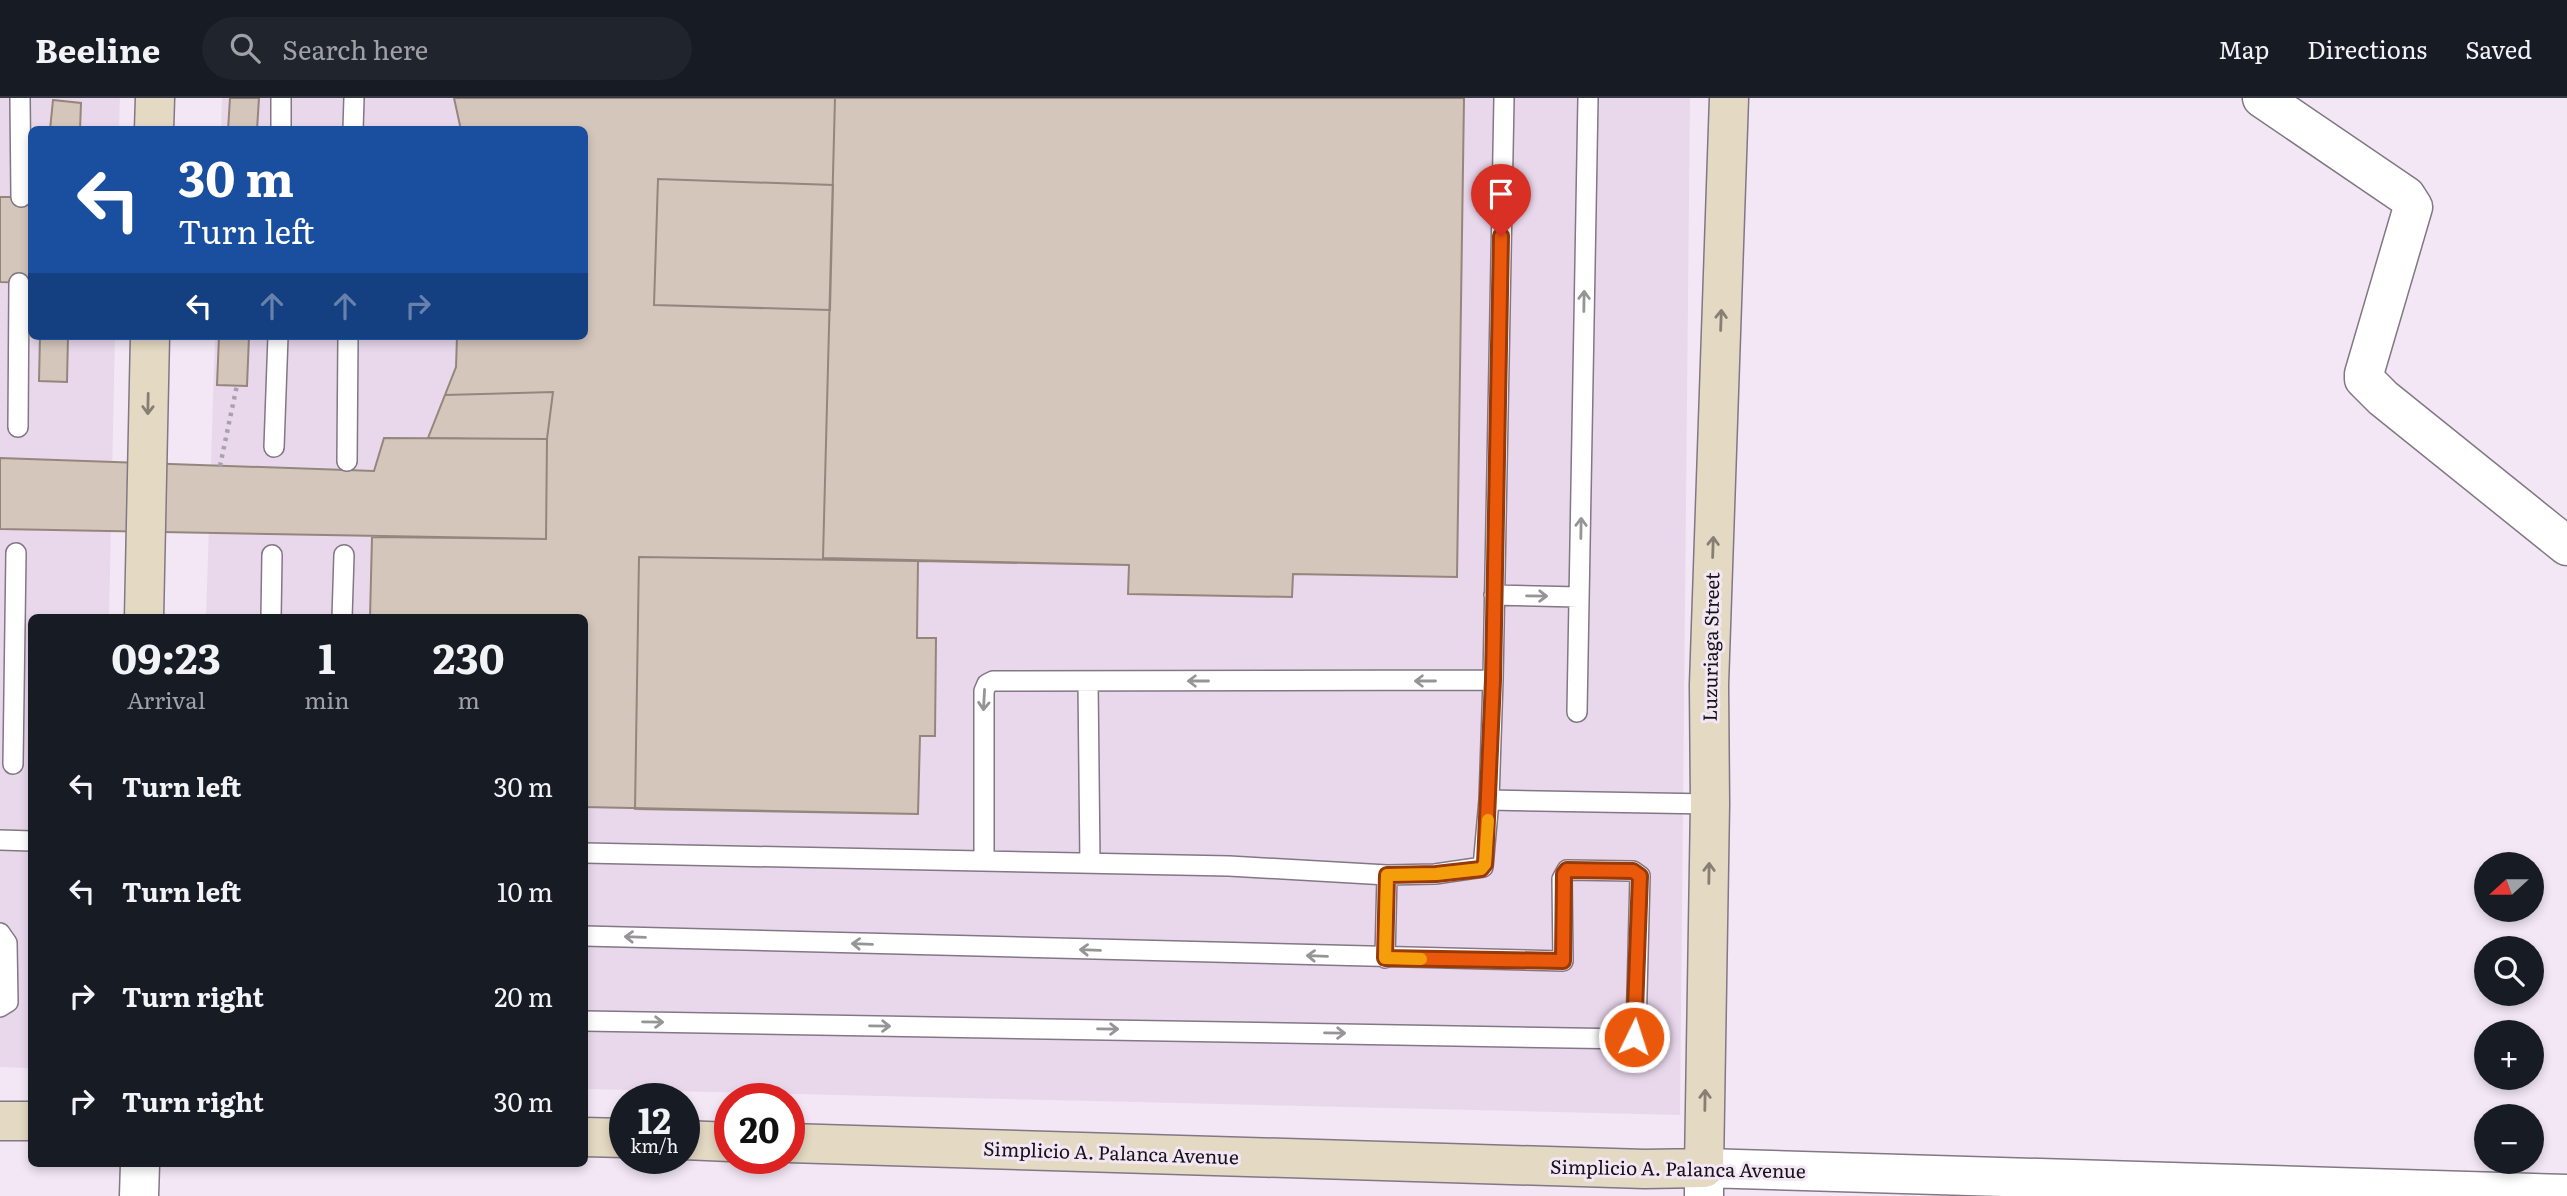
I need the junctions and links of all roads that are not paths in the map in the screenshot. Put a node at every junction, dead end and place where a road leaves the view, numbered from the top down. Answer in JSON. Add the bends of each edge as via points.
{"nodes":[{"id":1,"x":20,"y":98,"type":"edge"},
{"id":2,"x":155,"y":98,"type":"edge"},
{"id":3,"x":281,"y":98,"type":"edge"},
{"id":4,"x":354,"y":98,"type":"edge"},
{"id":5,"x":1504,"y":98,"type":"edge"},
{"id":6,"x":1588,"y":98,"type":"edge"},
{"id":7,"x":1729,"y":98,"type":"edge"},
{"id":8,"x":2262,"y":98,"type":"edge"},
{"id":9,"x":154,"y":126,"type":"edge"},
{"id":10,"x":281,"y":126,"type":"edge"},
{"id":11,"x":353,"y":126,"type":"edge"},
{"id":12,"x":21,"y":197,"type":"dead end"},
{"id":13,"x":19,"y":283,"type":"dead end"},
{"id":14,"x":150,"y":340,"type":"edge"},
{"id":15,"x":278,"y":340,"type":"edge"},
{"id":16,"x":348,"y":340,"type":"edge"},
{"id":17,"x":18,"y":427,"type":"dead end"},
{"id":18,"x":274,"y":447,"type":"dead end"},
{"id":19,"x":346,"y":461,"type":"dead end"},
{"id":20,"x":2567,"y":546,"type":"edge"},
{"id":21,"x":16,"y":553,"type":"dead end"},
{"id":22,"x":272,"y":555,"type":"dead end"},
{"id":23,"x":344,"y":555,"type":"dead end"},
{"id":24,"x":1494,"y":595,"type":"junction"},
{"id":25,"x":1579,"y":597,"type":"junction"},
{"id":26,"x":144,"y":614,"type":"edge"},
{"id":27,"x":271,"y":614,"type":"edge"},
{"id":28,"x":342,"y":614,"type":"edge"},
{"id":29,"x":1493,"y":680,"type":"junction"},
{"id":30,"x":1088,"y":682,"type":"junction"},
{"id":31,"x":1577,"y":712,"type":"dead end"},
{"id":32,"x":13,"y":764,"type":"dead end"},
{"id":33,"x":1489,"y":800,"type":"junction"},
{"id":34,"x":1710,"y":804,"type":"junction"},
{"id":35,"x":0,"y":840,"type":"edge"},
{"id":36,"x":28,"y":841,"type":"edge"},
{"id":37,"x":588,"y":853,"type":"edge"},
{"id":38,"x":984,"y":861,"type":"junction"},
{"id":39,"x":1090,"y":863,"type":"junction"},
{"id":40,"x":1387,"y":875,"type":"junction"},
{"id":41,"x":0,"y":933,"type":"edge"},
{"id":42,"x":588,"y":936,"type":"edge"},
{"id":43,"x":1385,"y":958,"type":"junction"},
{"id":44,"x":0,"y":1007,"type":"edge"},
{"id":45,"x":588,"y":1021,"type":"edge"},
{"id":46,"x":0,"y":1121,"type":"edge"},
{"id":47,"x":28,"y":1121,"type":"edge"},
{"id":48,"x":588,"y":1137,"type":"edge"},
{"id":49,"x":609,"y":1138,"type":"edge"},
{"id":50,"x":805,"y":1143,"type":"edge"},
{"id":51,"x":140,"y":1167,"type":"edge"},
{"id":52,"x":1704,"y":1182,"type":"edge"},
{"id":53,"x":2567,"y":1194,"type":"edge"},
{"id":54,"x":139,"y":1196,"type":"edge"}],
"edges":[{"from":1,"to":12,"type":"lane"},
{"from":2,"to":9,"type":"street"},
{"from":3,"to":10,"type":"lane"},
{"from":4,"to":11,"type":"lane"},
{"from":5,"to":24,"type":"lane"},
{"from":25,"to":6,"type":"lane","one_way":true},
{"from":34,"to":7,"type":"street","name":"Luzuriaga Street","one_way":true,"via":[[1709,685]]},
{"from":8,"to":20,"type":"street","via":[[2406,196],[2413,207],[2364,379]]},
{"from":13,"to":17,"type":"lane"},
{"from":14,"to":26,"type":"street","one_way":true},
{"from":15,"to":18,"type":"lane"},
{"from":16,"to":19,"type":"lane"},
{"from":21,"to":32,"type":"lane"},
{"from":22,"to":27,"type":"lane"},
{"from":23,"to":28,"type":"lane"},
{"from":24,"to":25,"type":"lane","one_way":true},
{"from":24,"to":29,"type":"lane"},
{"from":25,"to":31,"type":"lane"},
{"from":29,"to":30,"type":"lane","one_way":true},
{"from":29,"to":33,"type":"lane"},
{"from":30,"to":38,"type":"lane","one_way":true,"via":[[993,681],[985,687]]},
{"from":30,"to":39,"type":"lane"},
{"from":33,"to":34,"type":"lane"},
{"from":33,"to":40,"type":"lane","via":[[1483,867]]},
{"from":52,"to":34,"type":"street","name":"Luzuriaga Street","one_way":true},
{"from":35,"to":36,"type":"lane"},
{"from":37,"to":38,"type":"lane"},
{"from":38,"to":39,"type":"lane"},
{"from":39,"to":40,"type":"lane"},
{"from":40,"to":43,"type":"lane"},
{"from":41,"to":44,"type":"lane","via":[[6,943],[8,1002]]},
{"from":43,"to":42,"type":"lane","one_way":true},
{"from":45,"to":43,"type":"lane","one_way":true,"via":[[1632,1039],[1636,1032],[1640,876],[1633,871],[1567,870],[1562,879],[1563,961]]},
{"from":46,"to":47,"type":"street"},
{"from":48,"to":49,"type":"street"},
{"from":50,"to":52,"type":"street","name":"Simplicio A. Palanca Avenue","via":[[1645,1169]]},
{"from":51,"to":54,"type":"street"},
{"from":52,"to":53,"type":"street","name":"Simplicio A. Palanca Avenue"}]}
